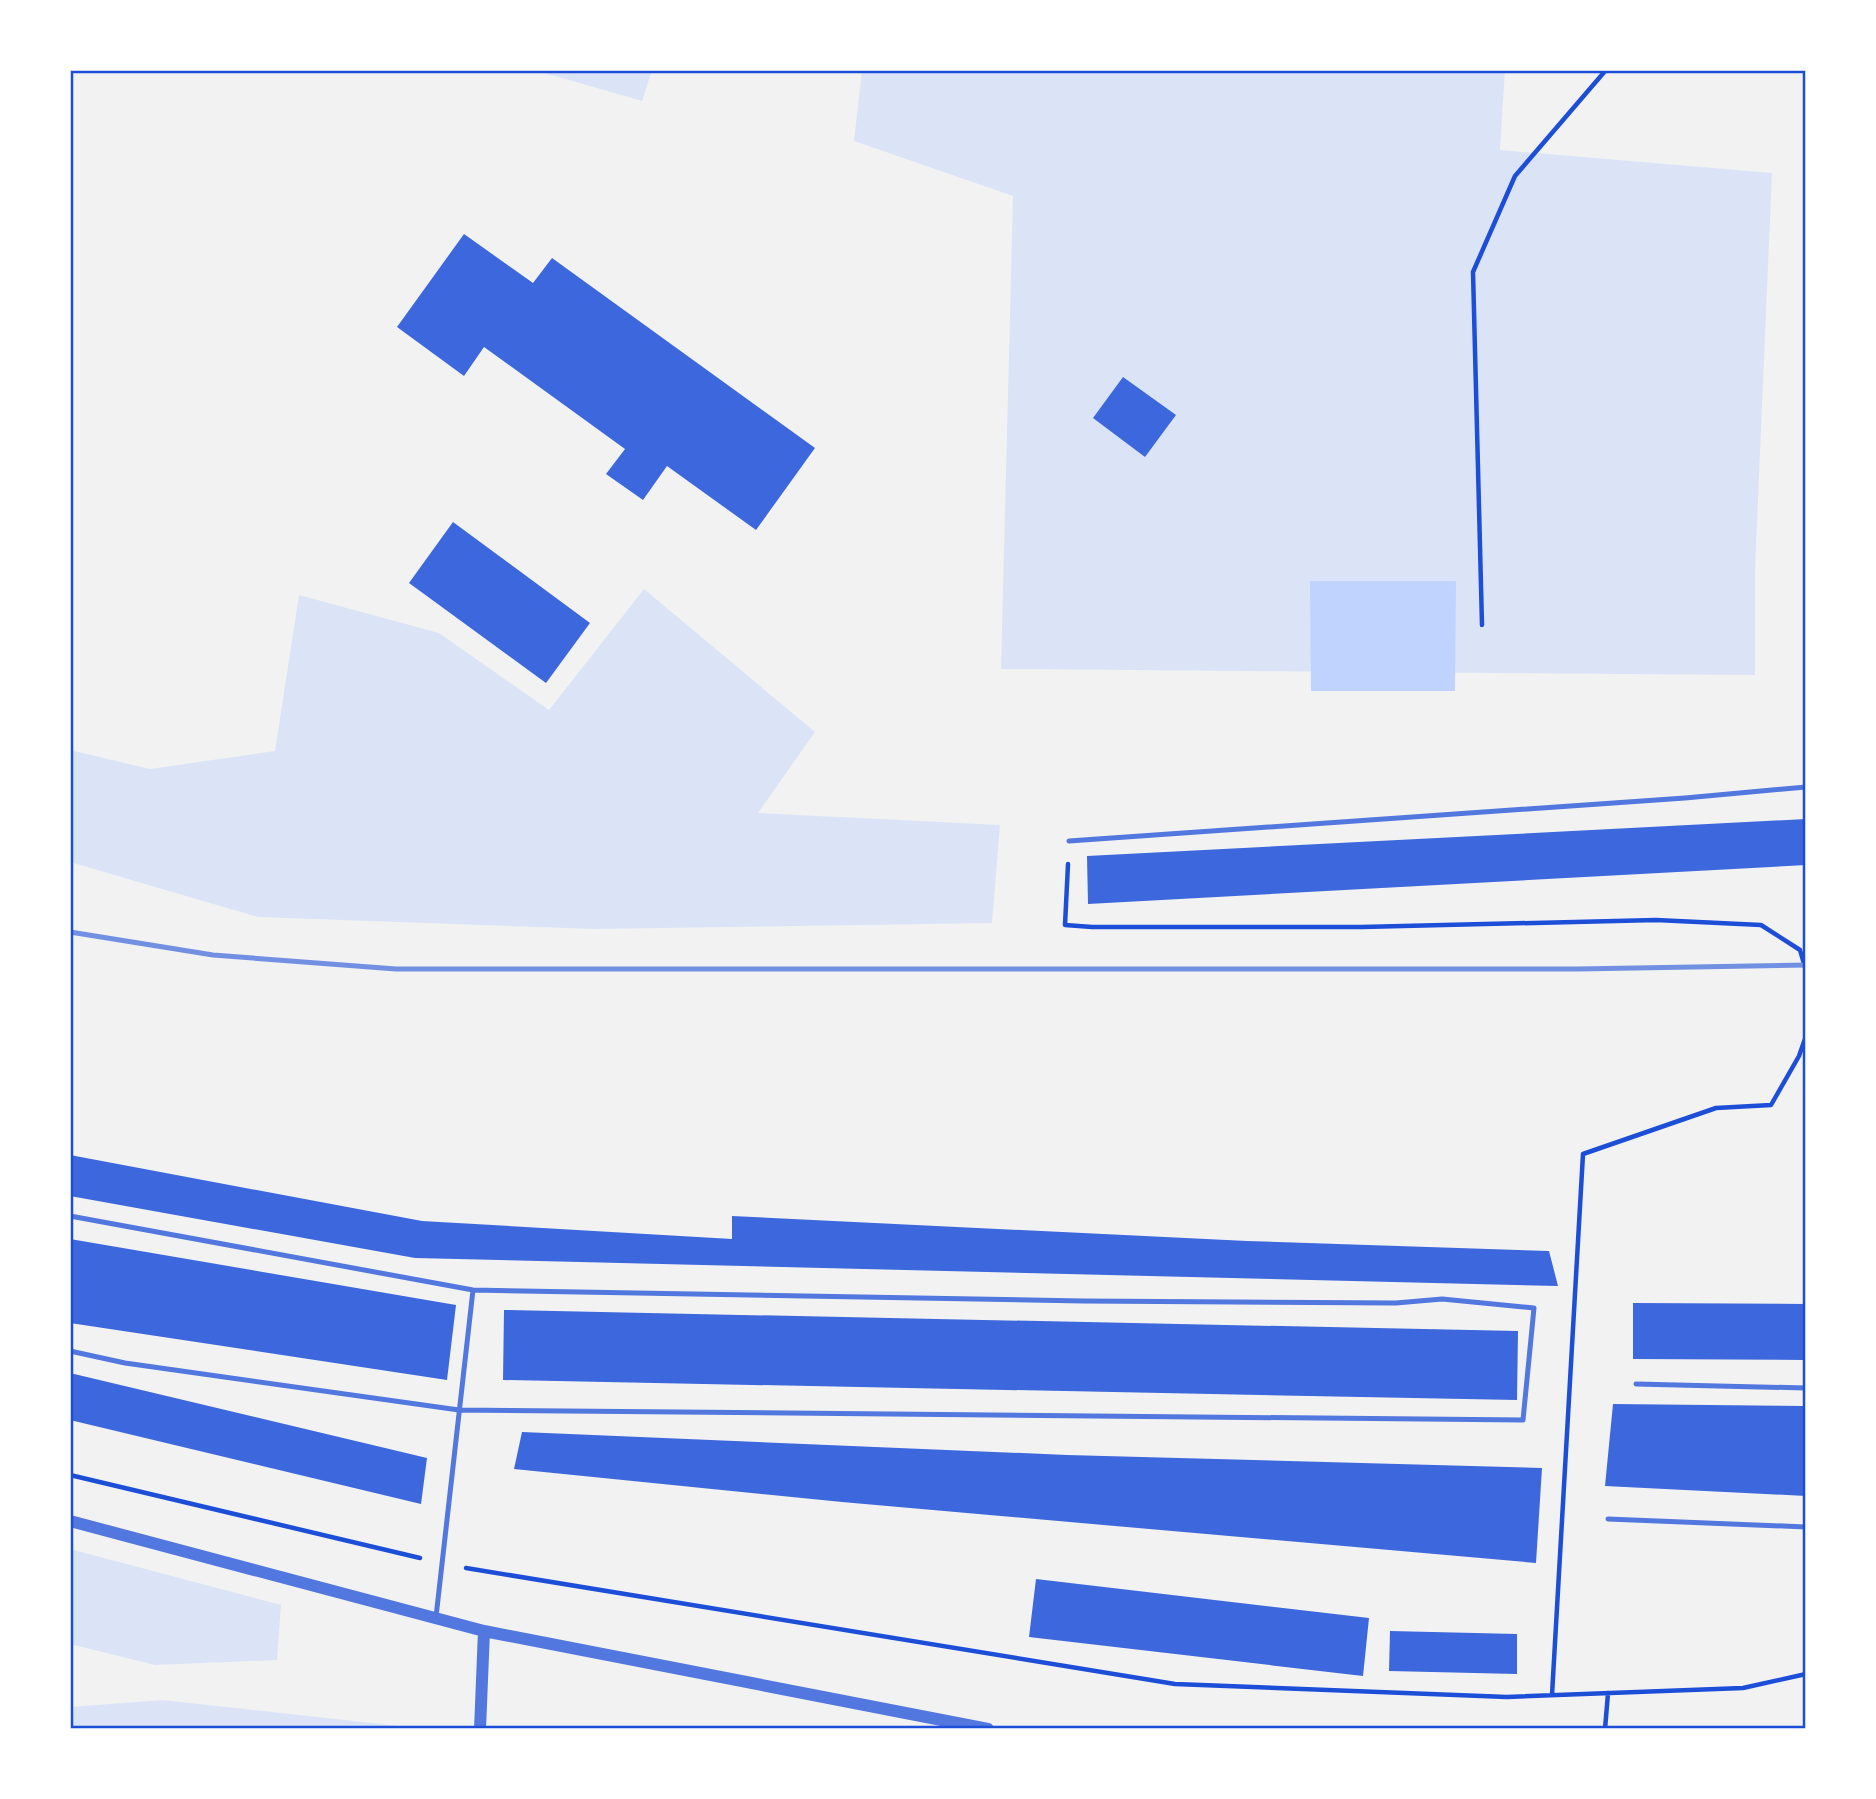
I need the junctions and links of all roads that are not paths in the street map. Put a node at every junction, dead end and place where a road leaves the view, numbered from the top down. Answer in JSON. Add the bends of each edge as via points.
{"nodes":[{"id":1,"x":1806,"y":787,"type":"edge"},
{"id":2,"x":1069,"y":841,"type":"road end"},
{"id":3,"x":70,"y":1216,"type":"edge"},
{"id":4,"x":473,"y":1290,"type":"junction"},
{"id":5,"x":70,"y":1351,"type":"edge"},
{"id":6,"x":1636,"y":1384,"type":"dead end"},
{"id":7,"x":1806,"y":1388,"type":"edge"},
{"id":8,"x":459,"y":1410,"type":"junction"},
{"id":9,"x":1608,"y":1519,"type":"dead end"},
{"id":10,"x":70,"y":1521,"type":"edge"},
{"id":11,"x":1806,"y":1527,"type":"edge"},
{"id":12,"x":435,"y":1620,"type":"junction"},
{"id":13,"x":484,"y":1631,"type":"junction"},
{"id":14,"x":480,"y":1729,"type":"edge"},
{"id":15,"x":988,"y":1729,"type":"edge"}],
"edges":[{"from":1,"to":2,"type":"lane"},
{"from":3,"to":4,"type":"lane"},
{"from":4,"to":8,"type":"lane"},
{"from":4,"to":8,"type":"lane","via":[[1097,1301],[1396,1303],[1441,1299],[1534,1308],[1523,1420]]},
{"from":5,"to":8,"type":"lane","via":[[125,1363]]},
{"from":6,"to":7,"type":"lane"},
{"from":8,"to":12,"type":"lane"},
{"from":9,"to":11,"type":"lane"},
{"from":10,"to":12,"type":"street"},
{"from":12,"to":13,"type":"street"},
{"from":13,"to":14,"type":"street"},
{"from":13,"to":15,"type":"street"}]}
